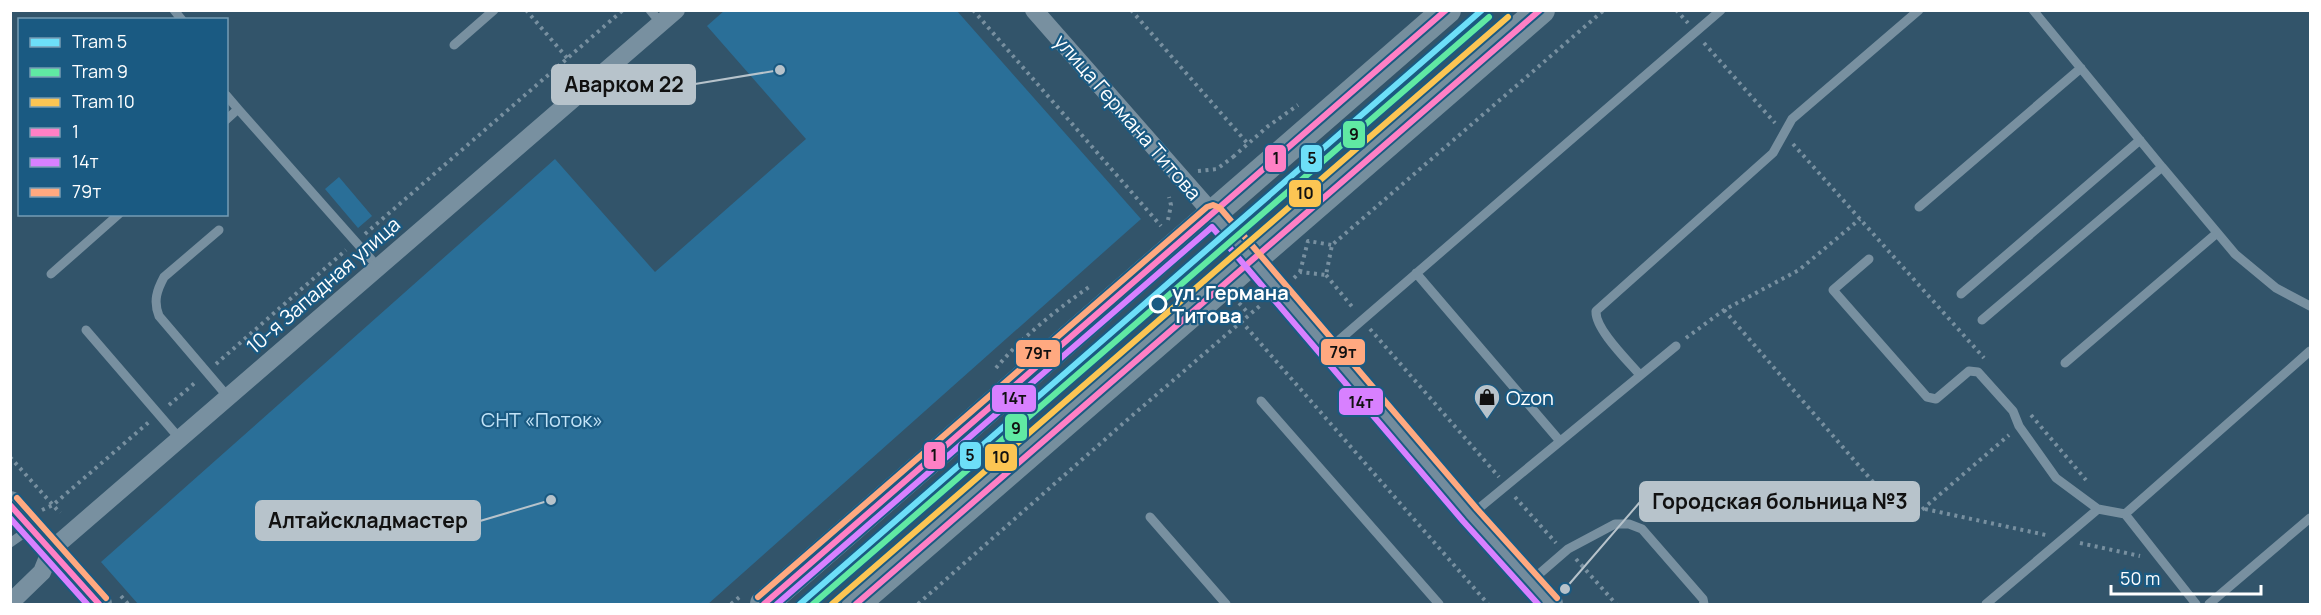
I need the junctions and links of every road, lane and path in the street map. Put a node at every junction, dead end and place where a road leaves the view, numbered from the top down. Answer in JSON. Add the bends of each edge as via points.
{"nodes":[{"id":1,"x":494,"y":10,"type":"edge"},
{"id":2,"x":526,"y":10,"type":"edge"},
{"id":3,"x":623,"y":10,"type":"edge"},
{"id":4,"x":676,"y":10,"type":"edge"},
{"id":5,"x":973,"y":10,"type":"edge"},
{"id":6,"x":1034,"y":10,"type":"edge"},
{"id":7,"x":1131,"y":10,"type":"edge"},
{"id":8,"x":1447,"y":10,"type":"edge"},
{"id":9,"x":1541,"y":10,"type":"edge"},
{"id":10,"x":1604,"y":10,"type":"edge"},
{"id":11,"x":1676,"y":10,"type":"edge"},
{"id":12,"x":1721,"y":10,"type":"edge"},
{"id":13,"x":2033,"y":10,"type":"edge"},
{"id":14,"x":1913,"y":12,"type":"edge"},
{"id":15,"x":656,"y":17,"type":"edge"},
{"id":16,"x":1696,"y":32,"type":"junction"},
{"id":17,"x":454,"y":45,"type":"dead end"},
{"id":18,"x":568,"y":59,"type":"junction"},
{"id":19,"x":2081,"y":68,"type":"junction"},
{"id":20,"x":228,"y":97,"type":"edge"},
{"id":21,"x":1305,"y":99,"type":"dead end"},
{"id":22,"x":238,"y":109,"type":"junction"},
{"id":23,"x":228,"y":118,"type":"edge"},
{"id":24,"x":1784,"y":134,"type":"junction"},
{"id":25,"x":2140,"y":140,"type":"junction"},
{"id":26,"x":1248,"y":144,"type":"junction"},
{"id":27,"x":1233,"y":157,"type":"junction"},
{"id":28,"x":1237,"y":162,"type":"dead end"},
{"id":29,"x":2162,"y":167,"type":"junction"},
{"id":30,"x":1198,"y":171,"type":"dead end"},
{"id":31,"x":1169,"y":197,"type":"dead end"},
{"id":32,"x":1919,"y":207,"type":"dead end"},
{"id":33,"x":1213,"y":214,"type":"junction"},
{"id":34,"x":117,"y":216,"type":"edge"},
{"id":35,"x":1860,"y":219,"type":"junction"},
{"id":36,"x":1167,"y":220,"type":"dead end"},
{"id":37,"x":1161,"y":226,"type":"dead end"},
{"id":38,"x":219,"y":230,"type":"dead end"},
{"id":39,"x":2217,"y":233,"type":"junction"},
{"id":40,"x":356,"y":242,"type":"junction"},
{"id":41,"x":1332,"y":245,"type":"junction"},
{"id":42,"x":1252,"y":260,"type":"junction"},
{"id":43,"x":1869,"y":260,"type":"dead end"},
{"id":44,"x":378,"y":267,"type":"junction"},
{"id":45,"x":1300,"y":272,"type":"junction"},
{"id":46,"x":1416,"y":273,"type":"junction"},
{"id":47,"x":51,"y":274,"type":"dead end"},
{"id":48,"x":1326,"y":275,"type":"junction"},
{"id":49,"x":1291,"y":281,"type":"dead end"},
{"id":50,"x":1961,"y":294,"type":"dead end"},
{"id":51,"x":1239,"y":302,"type":"dead end"},
{"id":52,"x":1263,"y":304,"type":"dead end"},
{"id":53,"x":2310,"y":306,"type":"edge"},
{"id":54,"x":1724,"y":310,"type":"junction"},
{"id":55,"x":1249,"y":314,"type":"junction"},
{"id":56,"x":1362,"y":319,"type":"junction"},
{"id":57,"x":1982,"y":320,"type":"dead end"},
{"id":58,"x":1241,"y":321,"type":"junction"},
{"id":59,"x":86,"y":330,"type":"dead end"},
{"id":60,"x":1676,"y":346,"type":"joint"},
{"id":61,"x":1328,"y":349,"type":"junction"},
{"id":62,"x":2310,"y":351,"type":"edge"},
{"id":63,"x":2065,"y":363,"type":"dead end"},
{"id":64,"x":1990,"y":366,"type":"dead end"},
{"id":65,"x":207,"y":372,"type":"junction"},
{"id":66,"x":1640,"y":375,"type":"junction"},
{"id":67,"x":228,"y":397,"type":"junction"},
{"id":68,"x":1261,"y":401,"type":"dead end"},
{"id":69,"x":2028,"y":411,"type":"dead end"},
{"id":70,"x":158,"y":414,"type":"junction"},
{"id":71,"x":2019,"y":426,"type":"junction"},
{"id":72,"x":180,"y":439,"type":"junction"},
{"id":73,"x":1559,"y":440,"type":"junction"},
{"id":74,"x":10,"y":457,"type":"edge"},
{"id":75,"x":2089,"y":484,"type":"dead end"},
{"id":76,"x":1505,"y":485,"type":"junction"},
{"id":77,"x":10,"y":504,"type":"edge"},
{"id":78,"x":52,"y":505,"type":"junction"},
{"id":79,"x":1924,"y":508,"type":"junction"},
{"id":80,"x":2098,"y":509,"type":"junction"},
{"id":81,"x":60,"y":513,"type":"dead end"},
{"id":82,"x":2125,"y":514,"type":"junction"},
{"id":83,"x":1470,"y":515,"type":"junction"},
{"id":84,"x":1150,"y":517,"type":"dead end"},
{"id":85,"x":2310,"y":518,"type":"edge"},
{"id":86,"x":35,"y":520,"type":"junction"},
{"id":87,"x":2063,"y":539,"type":"junction"},
{"id":88,"x":10,"y":543,"type":"edge"},
{"id":89,"x":51,"y":550,"type":"junction"},
{"id":90,"x":1566,"y":551,"type":"junction"},
{"id":91,"x":2161,"y":561,"type":"junction"},
{"id":92,"x":1530,"y":582,"type":"junction"},
{"id":93,"x":10,"y":603,"type":"edge"},
{"id":94,"x":99,"y":604,"type":"edge"},
{"id":95,"x":764,"y":604,"type":"edge"},
{"id":96,"x":856,"y":604,"type":"edge"},
{"id":97,"x":918,"y":604,"type":"edge"},
{"id":98,"x":1226,"y":604,"type":"edge"},
{"id":99,"x":1438,"y":604,"type":"edge"},
{"id":100,"x":1488,"y":604,"type":"edge"},
{"id":101,"x":1550,"y":604,"type":"edge"},
{"id":102,"x":1616,"y":604,"type":"edge"},
{"id":103,"x":1704,"y":604,"type":"edge"},
{"id":104,"x":1986,"y":604,"type":"edge"},
{"id":105,"x":2196,"y":604,"type":"edge"},
{"id":106,"x":2209,"y":604,"type":"edge"}],
"edges":[{"from":1,"to":17,"type":"lane"},
{"from":2,"to":18,"type":"path"},
{"from":3,"to":18,"type":"path"},
{"from":4,"to":15,"type":"street","name":"10-я Западная улица"},
{"from":5,"to":37,"type":"path"},
{"from":6,"to":33,"type":"street","name":"улица Германа Титова"},
{"from":7,"to":26,"type":"path"},
{"from":8,"to":33,"type":"main road"},
{"from":9,"to":42,"type":"main road"},
{"from":10,"to":41,"type":"path"},
{"from":11,"to":16,"type":"path"},
{"from":12,"to":16,"type":"lane"},
{"from":13,"to":19,"type":"lane"},
{"from":14,"to":24,"type":"lane","via":[[1792,120]]},
{"from":15,"to":44,"type":"street","name":"10-я Западная улица"},
{"from":16,"to":24,"type":"path"},
{"from":16,"to":46,"type":"lane"},
{"from":18,"to":40,"type":"path"},
{"from":19,"to":25,"type":"lane"},
{"from":19,"to":32,"type":"lane"},
{"from":20,"to":22,"type":"lane"},
{"from":21,"to":26,"type":"path"},
{"from":22,"to":23,"type":"lane"},
{"from":22,"to":40,"type":"lane"},
{"from":24,"to":35,"type":"path"},
{"from":24,"to":66,"type":"lane","via":[[1773,153],[1596,311],[1596,319]]},
{"from":25,"to":29,"type":"lane"},
{"from":25,"to":50,"type":"lane"},
{"from":26,"to":27,"type":"path"},
{"from":27,"to":28,"type":"path"},
{"from":27,"to":30,"type":"path","via":[[1217,170]]},
{"from":29,"to":39,"type":"lane"},
{"from":29,"to":57,"type":"lane"},
{"from":31,"to":36,"type":"path"},
{"from":33,"to":42,"type":"street","name":"улица Германа Титова"},
{"from":33,"to":95,"type":"main road"},
{"from":34,"to":47,"type":"lane"},
{"from":35,"to":54,"type":"path","via":[[1799,270]]},
{"from":35,"to":64,"type":"path"},
{"from":38,"to":65,"type":"lane","via":[[164,277],[155,307]]},
{"from":39,"to":53,"type":"lane","via":[[2235,254],[2276,288]]},
{"from":39,"to":63,"type":"lane"},
{"from":40,"to":44,"type":"lane"},
{"from":40,"to":65,"type":"path"},
{"from":41,"to":45,"type":"path","via":[[1308,241]]},
{"from":41,"to":48,"type":"path"},
{"from":42,"to":61,"type":"street","name":"улица Германа Титова"},
{"from":42,"to":96,"type":"main road"},
{"from":43,"to":71,"type":"lane","via":[[1833,290],[1926,397],[1935,399],[1969,370],[1978,372],[2013,411]]},
{"from":44,"to":67,"type":"street","name":"10-я Западная улица"},
{"from":45,"to":48,"type":"path"},
{"from":45,"to":49,"type":"path"},
{"from":46,"to":56,"type":"lane"},
{"from":46,"to":73,"type":"lane"},
{"from":48,"to":56,"type":"path"},
{"from":51,"to":55,"type":"path"},
{"from":52,"to":55,"type":"path"},
{"from":54,"to":60,"type":"path"},
{"from":54,"to":79,"type":"path","via":[[1899,512],[1915,515]]},
{"from":55,"to":58,"type":"path"},
{"from":56,"to":61,"type":"lane"},
{"from":56,"to":76,"type":"path"},
{"from":58,"to":97,"type":"path"},
{"from":58,"to":100,"type":"path"},
{"from":59,"to":70,"type":"lane"},
{"from":60,"to":66,"type":"lane"},
{"from":61,"to":83,"type":"street","name":"улица Германа Титова"},
{"from":62,"to":82,"type":"lane"},
{"from":65,"to":67,"type":"lane"},
{"from":65,"to":70,"type":"path"},
{"from":66,"to":73,"type":"lane"},
{"from":67,"to":72,"type":"street","name":"10-я Западная улица"},
{"from":68,"to":99,"type":"lane"},
{"from":69,"to":75,"type":"path"},
{"from":70,"to":72,"type":"lane"},
{"from":70,"to":78,"type":"path"},
{"from":71,"to":79,"type":"path"},
{"from":71,"to":80,"type":"lane","via":[[2056,478]]},
{"from":72,"to":89,"type":"street","name":"10-я Западная улица"},
{"from":73,"to":76,"type":"lane"},
{"from":74,"to":78,"type":"path"},
{"from":76,"to":83,"type":"lane"},
{"from":76,"to":90,"type":"path"},
{"from":77,"to":86,"type":"street"},
{"from":78,"to":81,"type":"path"},
{"from":78,"to":86,"type":"path"},
{"from":79,"to":87,"type":"path"},
{"from":80,"to":82,"type":"lane"},
{"from":80,"to":87,"type":"lane"},
{"from":82,"to":91,"type":"lane"},
{"from":83,"to":92,"type":"street","name":"улица Германа Титова"},
{"from":84,"to":98,"type":"lane"},
{"from":85,"to":106,"type":"lane"},
{"from":86,"to":88,"type":"lane"},
{"from":86,"to":89,"type":"street"},
{"from":87,"to":91,"type":"path"},
{"from":87,"to":104,"type":"lane"},
{"from":89,"to":93,"type":"street","name":"10-я Западная улица","via":[[42,572]]},
{"from":89,"to":94,"type":"street"},
{"from":90,"to":92,"type":"lane"},
{"from":90,"to":102,"type":"path"},
{"from":90,"to":103,"type":"lane","via":[[1615,524],[1629,524],[1642,529]]},
{"from":91,"to":105,"type":"lane"},
{"from":92,"to":101,"type":"street","name":"улица Германа Титова"}]}
